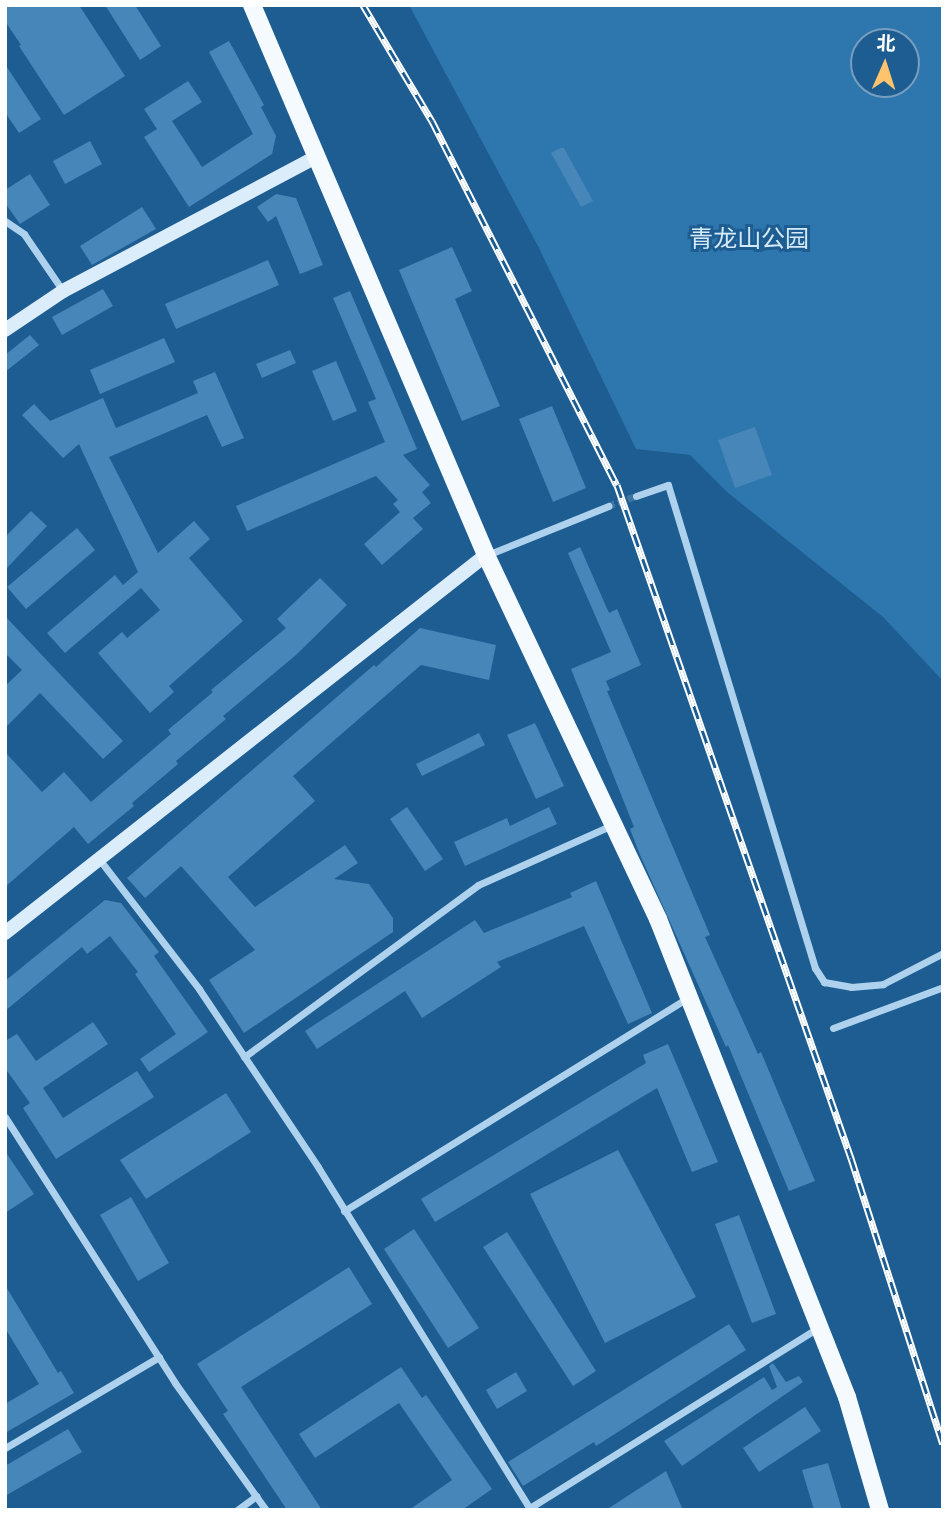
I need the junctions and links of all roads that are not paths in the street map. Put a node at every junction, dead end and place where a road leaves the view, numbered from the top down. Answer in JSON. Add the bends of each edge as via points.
{"nodes":[{"id":1,"x":252,"y":5,"type":"edge"},
{"id":2,"x":316,"y":157,"type":"junction"},
{"id":3,"x":5,"y":221,"type":"edge"},
{"id":4,"x":63,"y":291,"type":"junction"},
{"id":5,"x":5,"y":330,"type":"edge"},
{"id":6,"x":636,"y":496,"type":"tunnel mouth"},
{"id":7,"x":608,"y":506,"type":"tunnel mouth"},
{"id":8,"x":486,"y":555,"type":"junction"},
{"id":9,"x":614,"y":825,"type":"junction"},
{"id":10,"x":99,"y":859,"type":"junction"},
{"id":11,"x":5,"y":933,"type":"edge"},
{"id":12,"x":943,"y":953,"type":"edge"},
{"id":13,"x":943,"y":987,"type":"edge"},
{"id":14,"x":689,"y":997,"type":"junction"},
{"id":15,"x":833,"y":1028,"type":"dead end"},
{"id":16,"x":244,"y":1057,"type":"junction"},
{"id":17,"x":5,"y":1117,"type":"edge"},
{"id":18,"x":344,"y":1212,"type":"junction"},
{"id":19,"x":819,"y":1328,"type":"junction"},
{"id":20,"x":159,"y":1357,"type":"junction"},
{"id":21,"x":5,"y":1448,"type":"edge"},
{"id":22,"x":256,"y":1496,"type":"junction"},
{"id":23,"x":529,"y":1509,"type":"edge"},
{"id":24,"x":237,"y":1510,"type":"edge"},
{"id":25,"x":266,"y":1510,"type":"edge"},
{"id":26,"x":880,"y":1510,"type":"edge"}],
"edges":[{"from":1,"to":2,"type":"main road"},
{"from":2,"to":4,"type":"street"},
{"from":2,"to":8,"type":"main road"},
{"from":3,"to":4,"type":"street","via":[[24,234]]},
{"from":4,"to":5,"type":"street"},
{"from":6,"to":12,"type":"street","via":[[668,485],[819,975],[824,982],[851,987],[883,984]]},
{"from":7,"to":8,"type":"street"},
{"from":8,"to":9,"type":"main road"},
{"from":8,"to":10,"type":"street"},
{"from":9,"to":14,"type":"main road"},
{"from":9,"to":16,"type":"street","via":[[478,885]]},
{"from":10,"to":11,"type":"street"},
{"from":10,"to":16,"type":"street","via":[[199,989]]},
{"from":13,"to":15,"type":"street"},
{"from":14,"to":18,"type":"street"},
{"from":14,"to":19,"type":"main road"},
{"from":16,"to":18,"type":"street"},
{"from":17,"to":20,"type":"street"},
{"from":18,"to":23,"type":"street"},
{"from":19,"to":23,"type":"street"},
{"from":19,"to":26,"type":"main road","via":[[846,1397]]},
{"from":20,"to":21,"type":"street"},
{"from":20,"to":22,"type":"street"},
{"from":22,"to":24,"type":"street"},
{"from":22,"to":25,"type":"street"}]}
